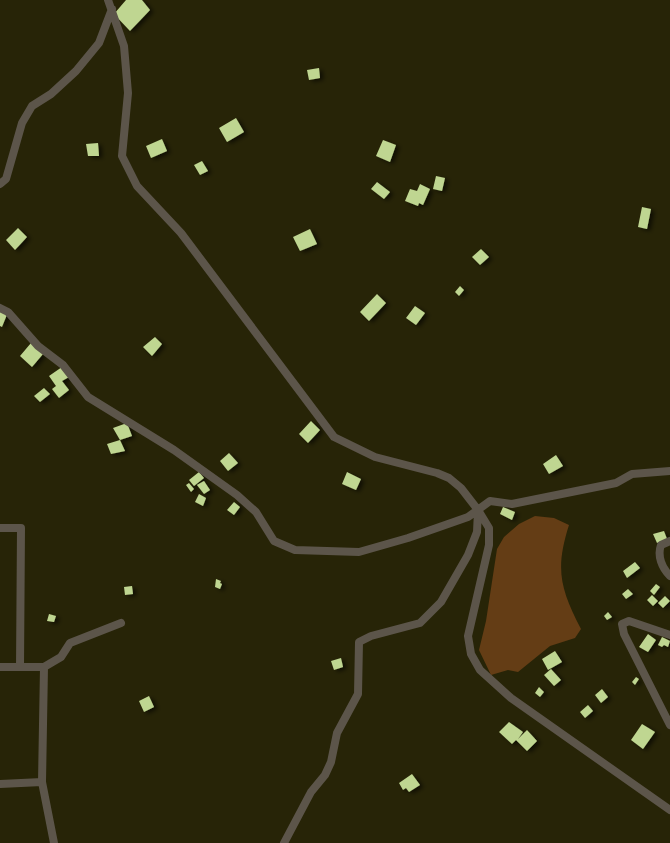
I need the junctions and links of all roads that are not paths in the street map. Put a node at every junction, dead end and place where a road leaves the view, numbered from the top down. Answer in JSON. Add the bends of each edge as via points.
{"nodes":[{"id":1,"x":108,"y":0,"type":"edge"},
{"id":2,"x":112,"y":10,"type":"junction"},
{"id":3,"x":0,"y":184,"type":"edge"},
{"id":4,"x":0,"y":308,"type":"edge"},
{"id":5,"x":670,"y":471,"type":"edge"},
{"id":6,"x":478,"y":510,"type":"junction"},
{"id":7,"x":0,"y":528,"type":"edge"},
{"id":8,"x":670,"y":541,"type":"edge"},
{"id":9,"x":670,"y":576,"type":"edge"},
{"id":10,"x":121,"y":623,"type":"dead end"},
{"id":11,"x":670,"y":635,"type":"edge"},
{"id":12,"x":0,"y":667,"type":"edge"},
{"id":13,"x":20,"y":667,"type":"junction"},
{"id":14,"x":44,"y":667,"type":"junction"},
{"id":15,"x":670,"y":725,"type":"edge"},
{"id":16,"x":42,"y":782,"type":"junction"},
{"id":17,"x":0,"y":784,"type":"edge"},
{"id":18,"x":670,"y":810,"type":"edge"},
{"id":19,"x":54,"y":843,"type":"edge"},
{"id":20,"x":284,"y":843,"type":"edge"}],
"edges":[{"from":1,"to":2,"type":"street"},
{"from":2,"to":3,"type":"street","via":[[99,43],[76,72],[51,94],[32,106],[22,123],[6,178]]},
{"from":2,"to":6,"type":"street","via":[[124,46],[128,93],[122,156],[137,186],[181,233],[334,437],[375,457],[449,478],[461,488]]},
{"from":4,"to":6,"type":"street","via":[[8,312],[38,346],[63,366],[88,397],[174,450],[237,495],[256,512],[274,541],[294,550],[359,552],[468,517]]},
{"from":5,"to":6,"type":"street","via":[[632,474],[616,483],[512,504],[490,501]]},
{"from":6,"to":18,"type":"street","via":[[488,528],[489,545],[468,636],[471,654],[480,670],[511,698]]},
{"from":6,"to":20,"type":"street","via":[[477,532],[468,555],[441,602],[420,623],[371,636],[359,642],[358,694],[337,733],[331,762],[325,775],[311,792]]},
{"from":7,"to":13,"type":"street","via":[[21,528]]},
{"from":8,"to":9,"type":"street","via":[[661,545],[659,550],[662,567]]},
{"from":10,"to":14,"type":"street","via":[[70,643],[61,656]]},
{"from":11,"to":15,"type":"street","via":[[629,621],[622,624],[624,634]]},
{"from":12,"to":13,"type":"street"},
{"from":13,"to":14,"type":"street"},
{"from":14,"to":16,"type":"street"},
{"from":16,"to":17,"type":"street"},
{"from":16,"to":19,"type":"street"}]}
